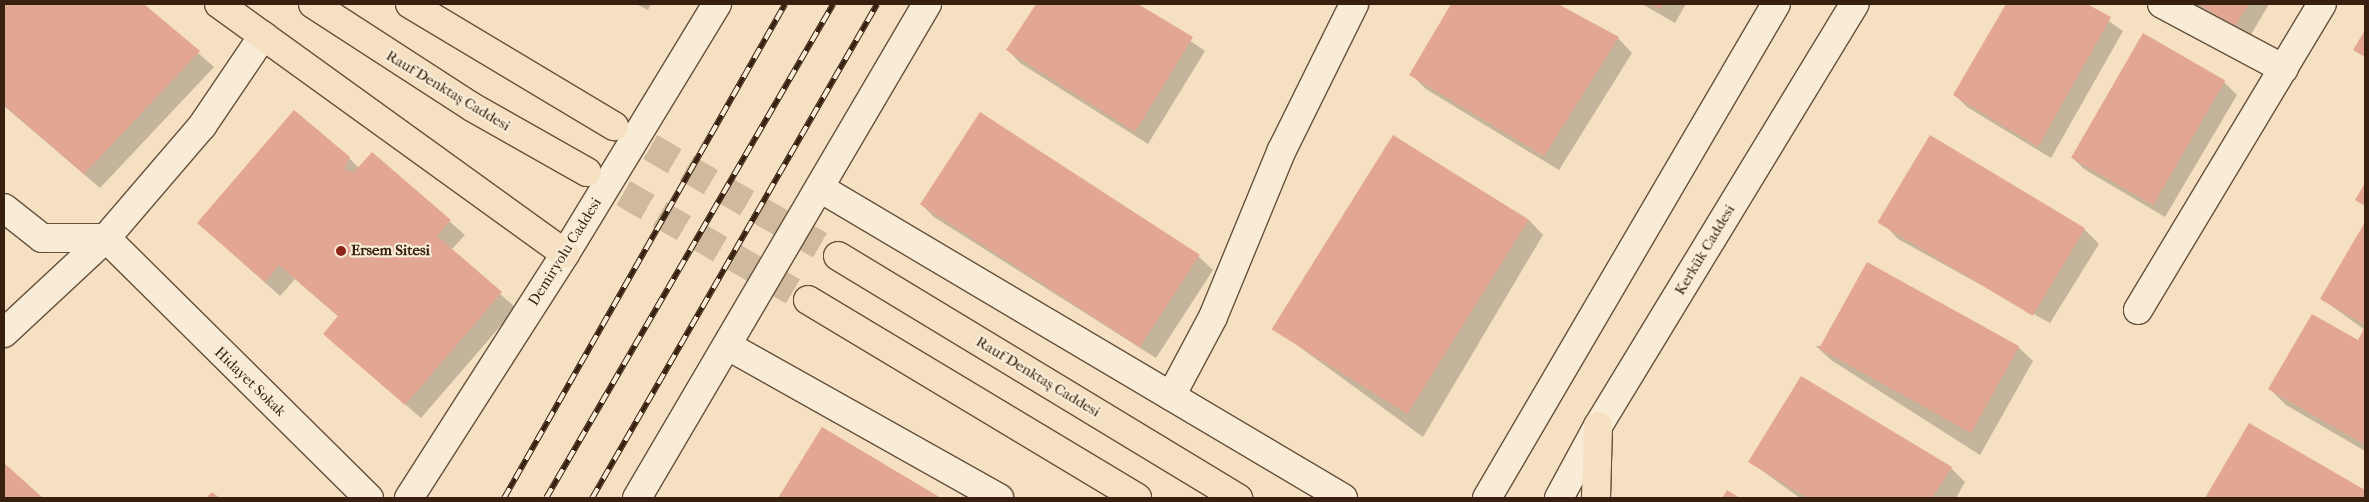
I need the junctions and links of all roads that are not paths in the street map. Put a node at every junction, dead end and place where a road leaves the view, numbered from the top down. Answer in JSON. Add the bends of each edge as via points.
{"nodes":[{"id":1,"x":219,"y":4,"type":"edge"},
{"id":2,"x":313,"y":4,"type":"edge"},
{"id":3,"x":410,"y":4,"type":"edge"},
{"id":4,"x":717,"y":4,"type":"edge"},
{"id":5,"x":927,"y":4,"type":"edge"},
{"id":6,"x":1354,"y":4,"type":"edge"},
{"id":7,"x":1776,"y":4,"type":"edge"},
{"id":8,"x":1855,"y":4,"type":"edge"},
{"id":9,"x":2162,"y":4,"type":"edge"},
{"id":10,"x":2322,"y":4,"type":"edge"},
{"id":11,"x":263,"y":36,"type":"junction"},
{"id":12,"x":2284,"y":69,"type":"junction"},
{"id":13,"x":614,"y":126,"type":"tunnel mouth"},
{"id":14,"x":587,"y":172,"type":"tunnel mouth"},
{"id":15,"x":820,"y":188,"type":"junction"},
{"id":16,"x":4,"y":208,"type":"edge"},
{"id":17,"x":106,"y":238,"type":"junction"},
{"id":18,"x":565,"y":254,"type":"junction"},
{"id":19,"x":838,"y":256,"type":"tunnel mouth"},
{"id":20,"x":808,"y":300,"type":"tunnel mouth"},
{"id":21,"x":2138,"y":310,"type":"dead end"},
{"id":22,"x":4,"y":333,"type":"edge"},
{"id":23,"x":728,"y":346,"type":"junction"},
{"id":24,"x":1171,"y":396,"type":"junction"},
{"id":25,"x":1598,"y":426,"type":"junction"},
{"id":26,"x":369,"y":498,"type":"edge"},
{"id":27,"x":408,"y":498,"type":"edge"},
{"id":28,"x":637,"y":498,"type":"edge"},
{"id":29,"x":999,"y":498,"type":"edge"},
{"id":30,"x":1137,"y":498,"type":"edge"},
{"id":31,"x":1238,"y":498,"type":"edge"},
{"id":32,"x":1343,"y":498,"type":"edge"},
{"id":33,"x":1487,"y":498,"type":"edge"},
{"id":34,"x":1559,"y":498,"type":"edge"},
{"id":35,"x":1596,"y":498,"type":"edge"}],
"edges":[{"from":1,"to":11,"type":"main road"},
{"from":2,"to":14,"type":"main road","name":"Rauf Denktaş Caddesi","via":[[441,87]]},
{"from":3,"to":13,"type":"main road"},
{"from":4,"to":18,"type":"street","name":"Demiryolu Caddesi"},
{"from":5,"to":15,"type":"street"},
{"from":6,"to":24,"type":"street","via":[[1282,150],[1213,317]]},
{"from":7,"to":33,"type":"street"},
{"from":8,"to":25,"type":"street","name":"Kerkük Caddesi"},
{"from":9,"to":12,"type":"street"},
{"from":10,"to":12,"type":"street"},
{"from":11,"to":17,"type":"street","via":[[202,126]]},
{"from":11,"to":18,"type":"main road"},
{"from":12,"to":21,"type":"street"},
{"from":15,"to":23,"type":"street"},
{"from":15,"to":24,"type":"street"},
{"from":16,"to":17,"type":"street","via":[[42,238]]},
{"from":17,"to":22,"type":"street"},
{"from":17,"to":26,"type":"street","name":"Hidayet Sokak"},
{"from":18,"to":27,"type":"street","name":"Demiryolu Caddesi"},
{"from":19,"to":31,"type":"main road","name":"Rauf Denktaş Caddesi"},
{"from":20,"to":30,"type":"main road"},
{"from":23,"to":28,"type":"street"},
{"from":23,"to":29,"type":"street"},
{"from":24,"to":32,"type":"street"},
{"from":25,"to":34,"type":"street","name":"Kerkük Caddesi"},
{"from":25,"to":35,"type":"main road"}]}
